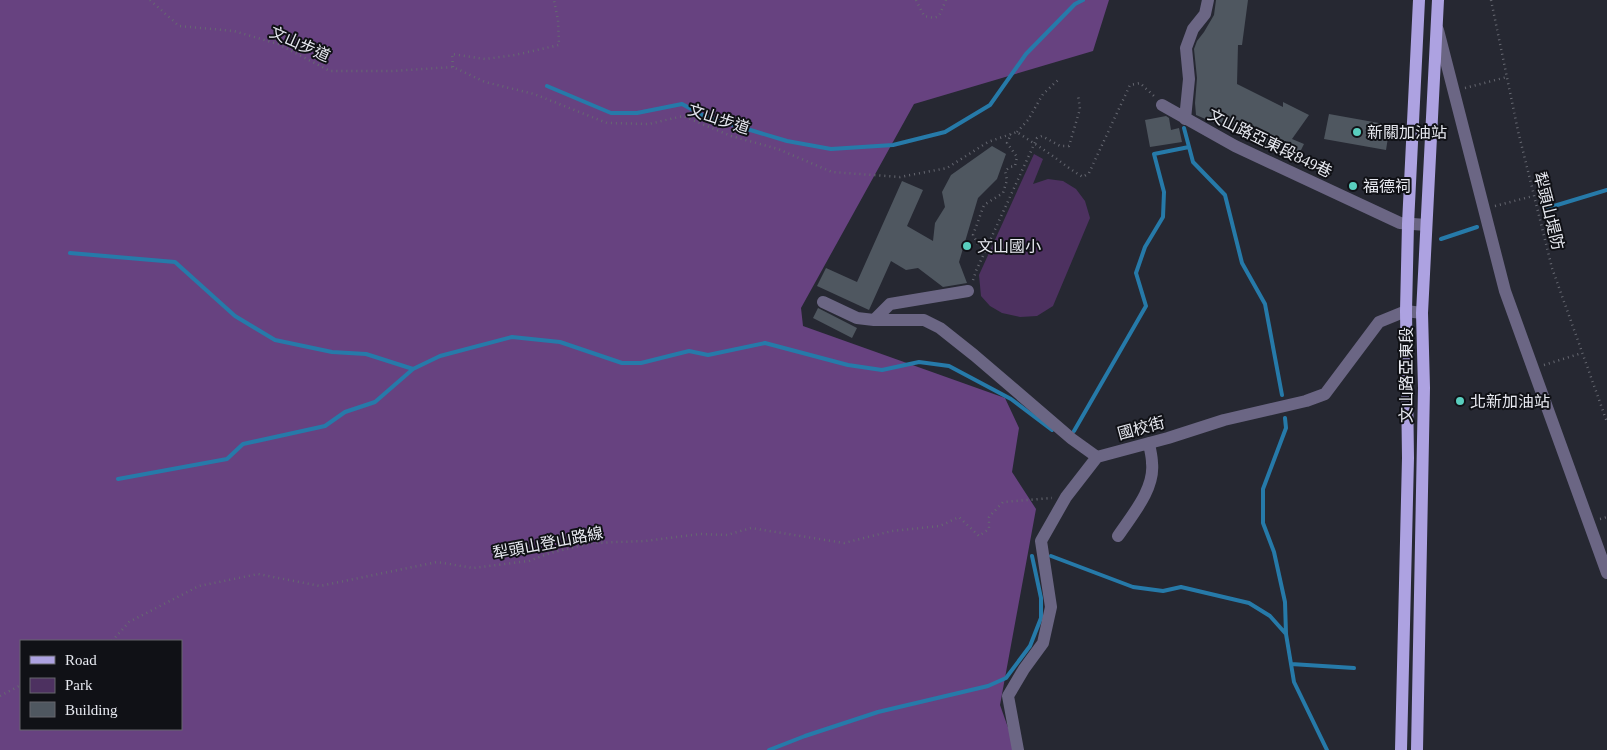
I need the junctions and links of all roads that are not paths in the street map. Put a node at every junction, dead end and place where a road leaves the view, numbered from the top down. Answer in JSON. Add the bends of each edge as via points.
{"nodes":[{"id":1,"x":1208,"y":0,"type":"edge"},
{"id":2,"x":1419,"y":0,"type":"edge"},
{"id":3,"x":1438,"y":0,"type":"edge"},
{"id":4,"x":1436,"y":23,"type":"junction"},
{"id":5,"x":1162,"y":105,"type":"road end"},
{"id":6,"x":1185,"y":119,"type":"junction"},
{"id":7,"x":1408,"y":224,"type":"junction"},
{"id":8,"x":1426,"y":224,"type":"junction"},
{"id":9,"x":968,"y":291,"type":"road end"},
{"id":10,"x":823,"y":302,"type":"dead end"},
{"id":11,"x":1406,"y":311,"type":"junction"},
{"id":12,"x":1422,"y":313,"type":"junction"},
{"id":13,"x":874,"y":320,"type":"junction"},
{"id":14,"x":1406,"y":388,"type":"junction"},
{"id":15,"x":1424,"y":388,"type":"junction"},
{"id":16,"x":1149,"y":443,"type":"junction"},
{"id":17,"x":1408,"y":444,"type":"junction"},
{"id":18,"x":1422,"y":445,"type":"junction"},
{"id":19,"x":1097,"y":457,"type":"junction"},
{"id":20,"x":1118,"y":536,"type":"dead end"},
{"id":21,"x":1607,"y":573,"type":"edge"},
{"id":22,"x":1018,"y":750,"type":"edge"},
{"id":23,"x":1402,"y":750,"type":"edge"},
{"id":24,"x":1417,"y":750,"type":"edge"}],
"edges":[{"from":1,"to":6,"type":"street","via":[[1205,14],[1193,29],[1186,48],[1190,79]]},
{"from":2,"to":7,"type":"main road","name":"文山路亞東段"},
{"from":3,"to":4,"type":"main road","name":"文山路亞東段"},
{"from":4,"to":8,"type":"main road","name":"文山路亞東段"},
{"from":4,"to":21,"type":"street","via":[[1505,291]]},
{"from":5,"to":6,"type":"street","name":"文山路亞東段849巷"},
{"from":6,"to":7,"type":"street","name":"文山路亞東段849巷","via":[[1234,146]]},
{"from":7,"to":8,"type":"street","name":"文山路亞東段849巷"},
{"from":7,"to":11,"type":"main road","name":"文山路亞東段"},
{"from":8,"to":12,"type":"main road","name":"文山路亞東段"},
{"from":9,"to":13,"type":"street","via":[[890,304]]},
{"from":10,"to":13,"type":"street","via":[[857,318]]},
{"from":11,"to":12,"type":"street"},
{"from":11,"to":14,"type":"main road","name":"文山路亞東段"},
{"from":11,"to":16,"type":"street","name":"國校街","via":[[1380,322],[1325,394]]},
{"from":12,"to":15,"type":"main road","name":"文山路亞東段"},
{"from":13,"to":19,"type":"street","via":[[924,320],[940,328]]},
{"from":14,"to":15,"type":"street"},
{"from":14,"to":17,"type":"main road","name":"文山路亞東段"},
{"from":15,"to":18,"type":"main road","name":"文山路亞東段"},
{"from":16,"to":19,"type":"street","name":"國校街"},
{"from":16,"to":20,"type":"street","via":[[1153,464],[1149,485]]},
{"from":17,"to":18,"type":"street"},
{"from":17,"to":23,"type":"main road","name":"文山路亞東段"},
{"from":18,"to":24,"type":"main road","name":"文山路亞東段"},
{"from":19,"to":22,"type":"street","via":[[1066,497],[1041,541],[1050,607],[1043,643],[1008,696]]}]}
